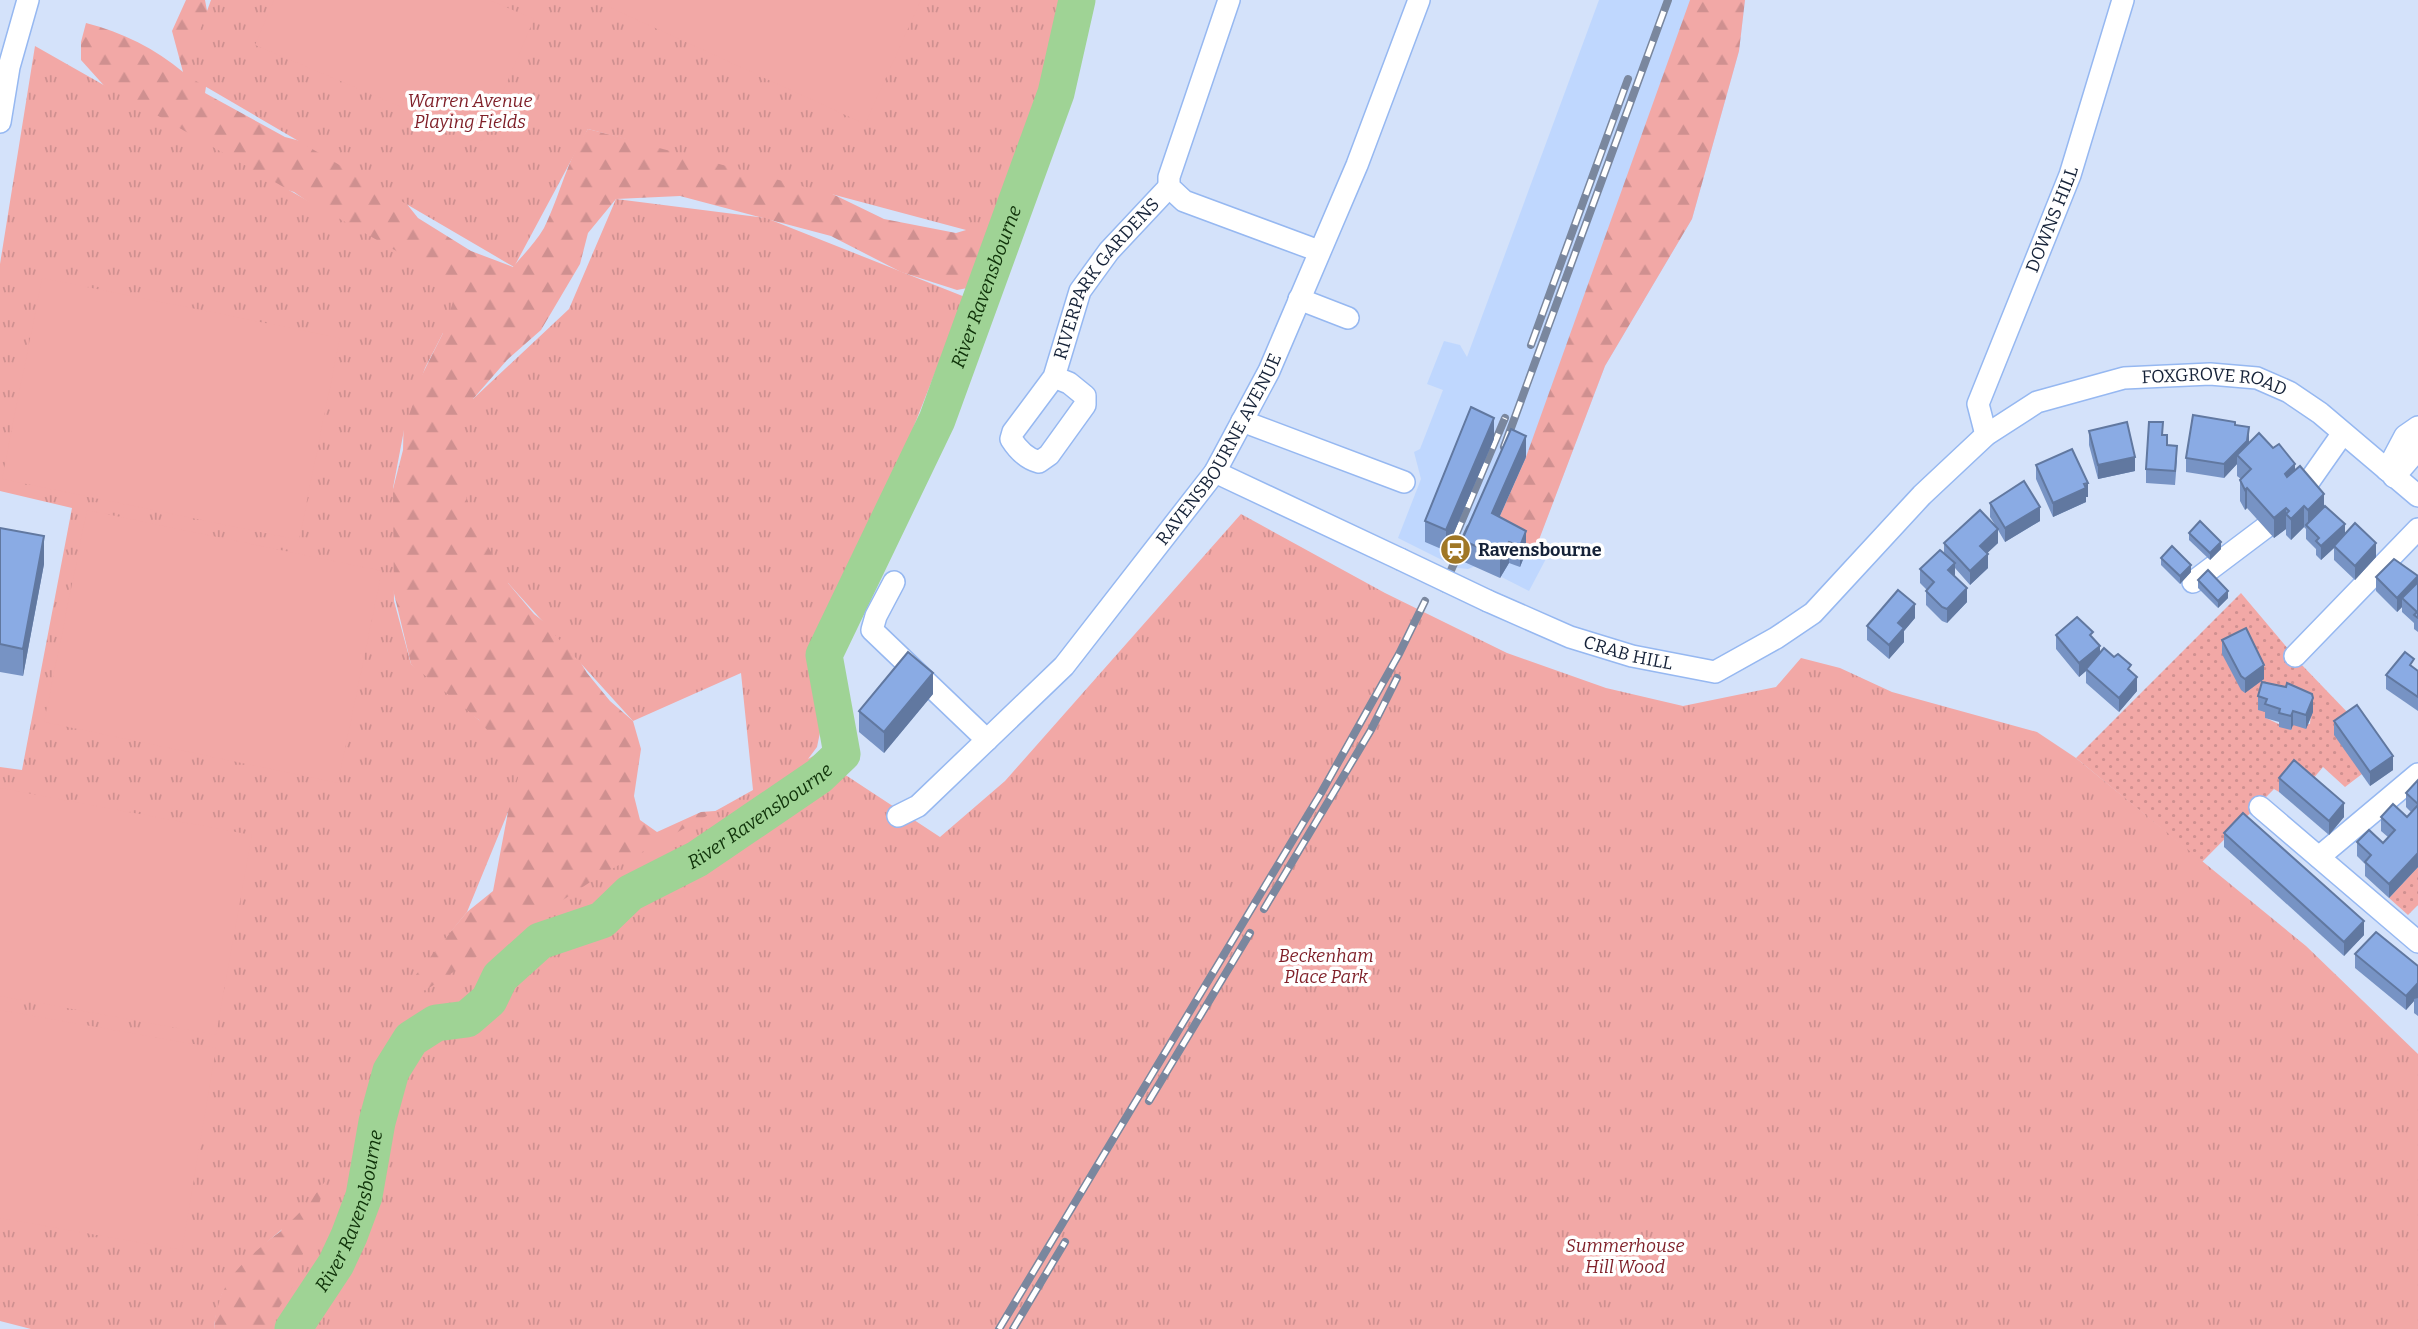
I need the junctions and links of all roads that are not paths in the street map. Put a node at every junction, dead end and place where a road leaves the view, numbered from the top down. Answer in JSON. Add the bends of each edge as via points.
{"nodes":[{"id":1,"x":1229,"y":0,"type":"edge"},
{"id":2,"x":1419,"y":0,"type":"edge"},
{"id":3,"x":2123,"y":0,"type":"edge"},
{"id":4,"x":27,"y":1,"type":"edge"},
{"id":5,"x":5,"y":67,"type":"edge"},
{"id":6,"x":0,"y":122,"type":"edge"},
{"id":7,"x":1169,"y":187,"type":"junction"},
{"id":8,"x":1319,"y":251,"type":"junction"},
{"id":9,"x":1299,"y":299,"type":"junction"},
{"id":10,"x":1348,"y":318,"type":"dead end"},
{"id":11,"x":1054,"y":377,"type":"dead end"},
{"id":12,"x":1242,"y":421,"type":"junction"},
{"id":13,"x":2418,"y":427,"type":"edge"},
{"id":14,"x":2343,"y":433,"type":"junction"},
{"id":15,"x":1986,"y":435,"type":"junction"},
{"id":16,"x":2418,"y":449,"type":"edge"},
{"id":17,"x":1214,"y":472,"type":"junction"},
{"id":18,"x":2390,"y":473,"type":"junction"},
{"id":19,"x":1404,"y":482,"type":"dead end"},
{"id":20,"x":2303,"y":490,"type":"edge"},
{"id":21,"x":2418,"y":496,"type":"edge"},
{"id":22,"x":2266,"y":527,"type":"edge"},
{"id":23,"x":2418,"y":529,"type":"edge"},
{"id":24,"x":894,"y":582,"type":"dead end"},
{"id":25,"x":2193,"y":582,"type":"dead end"},
{"id":26,"x":2295,"y":656,"type":"dead end"},
{"id":27,"x":987,"y":740,"type":"junction"},
{"id":28,"x":2418,"y":774,"type":"edge"},
{"id":29,"x":2260,"y":807,"type":"dead end"},
{"id":30,"x":898,"y":816,"type":"dead end"},
{"id":31,"x":2319,"y":857,"type":"junction"},
{"id":32,"x":2418,"y":940,"type":"edge"}],
"edges":[{"from":1,"to":7,"type":"street"},
{"from":2,"to":8,"type":"street","name":"RAVENSBOURNE AVENUE"},
{"from":3,"to":15,"type":"street","name":"DOWNS HILL","via":[[2070,175],[1978,404]]},
{"from":4,"to":5,"type":"street"},
{"from":5,"to":6,"type":"street"},
{"from":7,"to":8,"type":"street","via":[[1184,201]]},
{"from":7,"to":11,"type":"street","name":"RIVERPARK GARDENS","via":[[1109,251],[1080,292]]},
{"from":8,"to":9,"type":"street","name":"RAVENSBOURNE AVENUE"},
{"from":9,"to":10,"type":"street"},
{"from":9,"to":12,"type":"street","name":"RAVENSBOURNE AVENUE"},
{"from":12,"to":17,"type":"street","name":"RAVENSBOURNE AVENUE"},
{"from":12,"to":19,"type":"street"},
{"from":13,"to":18,"type":"street","via":[[2405,436]]},
{"from":14,"to":15,"type":"street","name":"FOXGROVE ROAD","via":[[2278,387],[2257,378],[2210,373],[2137,377],[2089,387],[2037,402]]},
{"from":14,"to":18,"type":"street","name":"FOXGROVE ROAD"},
{"from":14,"to":20,"type":"street"},
{"from":15,"to":17,"type":"street","name":"CRAB HILL","bridge":true,"via":[[1922,495],[1813,613],[1716,672],[1583,641]]},
{"from":16,"to":18,"type":"street"},
{"from":17,"to":27,"type":"street","name":"RAVENSBOURNE AVENUE","via":[[1064,666]]},
{"from":18,"to":21,"type":"street","name":"FOXGROVE ROAD"},
{"from":22,"to":25,"type":"street"},
{"from":23,"to":26,"type":"street"},
{"from":24,"to":27,"type":"street","via":[[872,630]]},
{"from":27,"to":30,"type":"street","name":"RAVENSBOURNE AVENUE","via":[[918,806]]},
{"from":28,"to":31,"type":"street"},
{"from":29,"to":31,"type":"street"},
{"from":31,"to":32,"type":"street"}]}
